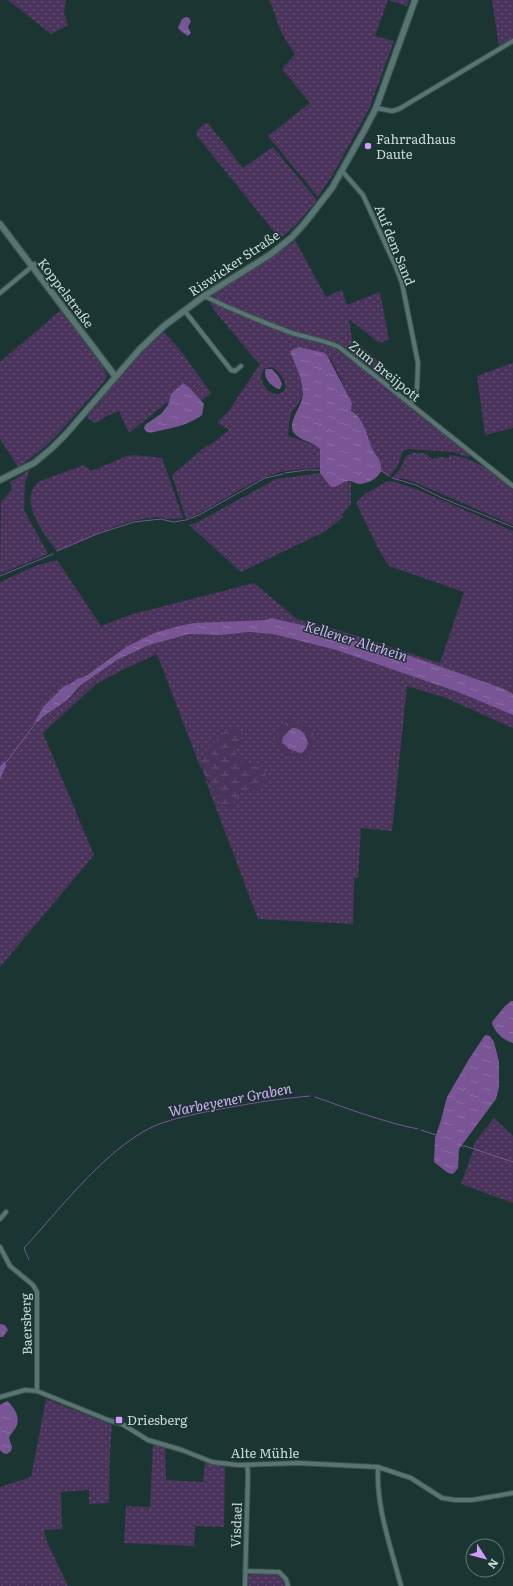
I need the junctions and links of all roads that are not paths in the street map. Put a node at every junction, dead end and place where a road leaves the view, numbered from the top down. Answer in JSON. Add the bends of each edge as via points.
{"nodes":[{"id":1,"x":415,"y":0,"type":"edge"},
{"id":2,"x":513,"y":41,"type":"edge"},
{"id":3,"x":376,"y":108,"type":"junction"},
{"id":4,"x":342,"y":171,"type":"junction"},
{"id":5,"x":0,"y":224,"type":"edge"},
{"id":6,"x":34,"y":265,"type":"junction"},
{"id":7,"x":0,"y":293,"type":"edge"},
{"id":8,"x":204,"y":296,"type":"junction"},
{"id":9,"x":184,"y":310,"type":"junction"},
{"id":10,"x":240,"y":366,"type":"dead end"},
{"id":11,"x":115,"y":376,"type":"junction"},
{"id":12,"x":411,"y":405,"type":"junction"},
{"id":13,"x":0,"y":480,"type":"edge"},
{"id":14,"x":513,"y":486,"type":"edge"},
{"id":15,"x":6,"y":1212,"type":"dead end"},
{"id":16,"x":0,"y":1219,"type":"edge"},
{"id":17,"x":0,"y":1247,"type":"edge"},
{"id":18,"x":37,"y":1391,"type":"junction"},
{"id":19,"x":0,"y":1397,"type":"edge"},
{"id":20,"x":247,"y":1465,"type":"junction"},
{"id":21,"x":378,"y":1467,"type":"junction"},
{"id":22,"x":513,"y":1493,"type":"edge"},
{"id":23,"x":245,"y":1571,"type":"junction"},
{"id":24,"x":244,"y":1586,"type":"edge"},
{"id":25,"x":288,"y":1586,"type":"edge"},
{"id":26,"x":401,"y":1586,"type":"edge"}],
"edges":[{"from":1,"to":3,"type":"street","name":"Riswicker Straße"},
{"from":2,"to":3,"type":"street","via":[[399,109],[392,112]]},
{"from":3,"to":4,"type":"street","name":"Riswicker Straße"},
{"from":4,"to":8,"type":"street","name":"Riswicker Straße","via":[[314,212],[292,237],[271,254]]},
{"from":4,"to":12,"type":"street","name":"Auf dem Sand","via":[[363,195],[402,283],[418,363],[417,388]]},
{"from":5,"to":6,"type":"street","name":"Koppelstraße"},
{"from":6,"to":7,"type":"street"},
{"from":6,"to":11,"type":"street","name":"Koppelstraße"},
{"from":8,"to":9,"type":"street","name":"Riswicker Straße"},
{"from":8,"to":12,"type":"street","name":"Zum Breijpott","via":[[271,326],[339,347]]},
{"from":9,"to":10,"type":"street","via":[[231,370],[235,371]]},
{"from":9,"to":11,"type":"street","name":"Riswicker Straße","via":[[164,326]]},
{"from":11,"to":13,"type":"street","name":"Riswicker Straße","via":[[51,449],[34,463]]},
{"from":12,"to":14,"type":"street","name":"Zum Breijpott"},
{"from":15,"to":16,"type":"street"},
{"from":17,"to":18,"type":"street","name":"Baersberg","via":[[10,1266],[33,1285],[37,1292]]},
{"from":18,"to":19,"type":"street","name":"Alte Mühle","via":[[25,1390]]},
{"from":18,"to":20,"type":"street","name":"Alte Mühle","via":[[122,1424],[148,1440],[212,1462]]},
{"from":20,"to":21,"type":"street","name":"Alte Mühle","via":[[298,1463]]},
{"from":20,"to":23,"type":"street","name":"Visdael"},
{"from":21,"to":22,"type":"street","name":"Alte Mühle","via":[[411,1478],[442,1498],[472,1500]]},
{"from":21,"to":26,"type":"street","via":[[380,1504]]},
{"from":23,"to":24,"type":"street","name":"Visdael"},
{"from":23,"to":25,"type":"street","via":[[279,1572],[286,1579]]}]}
